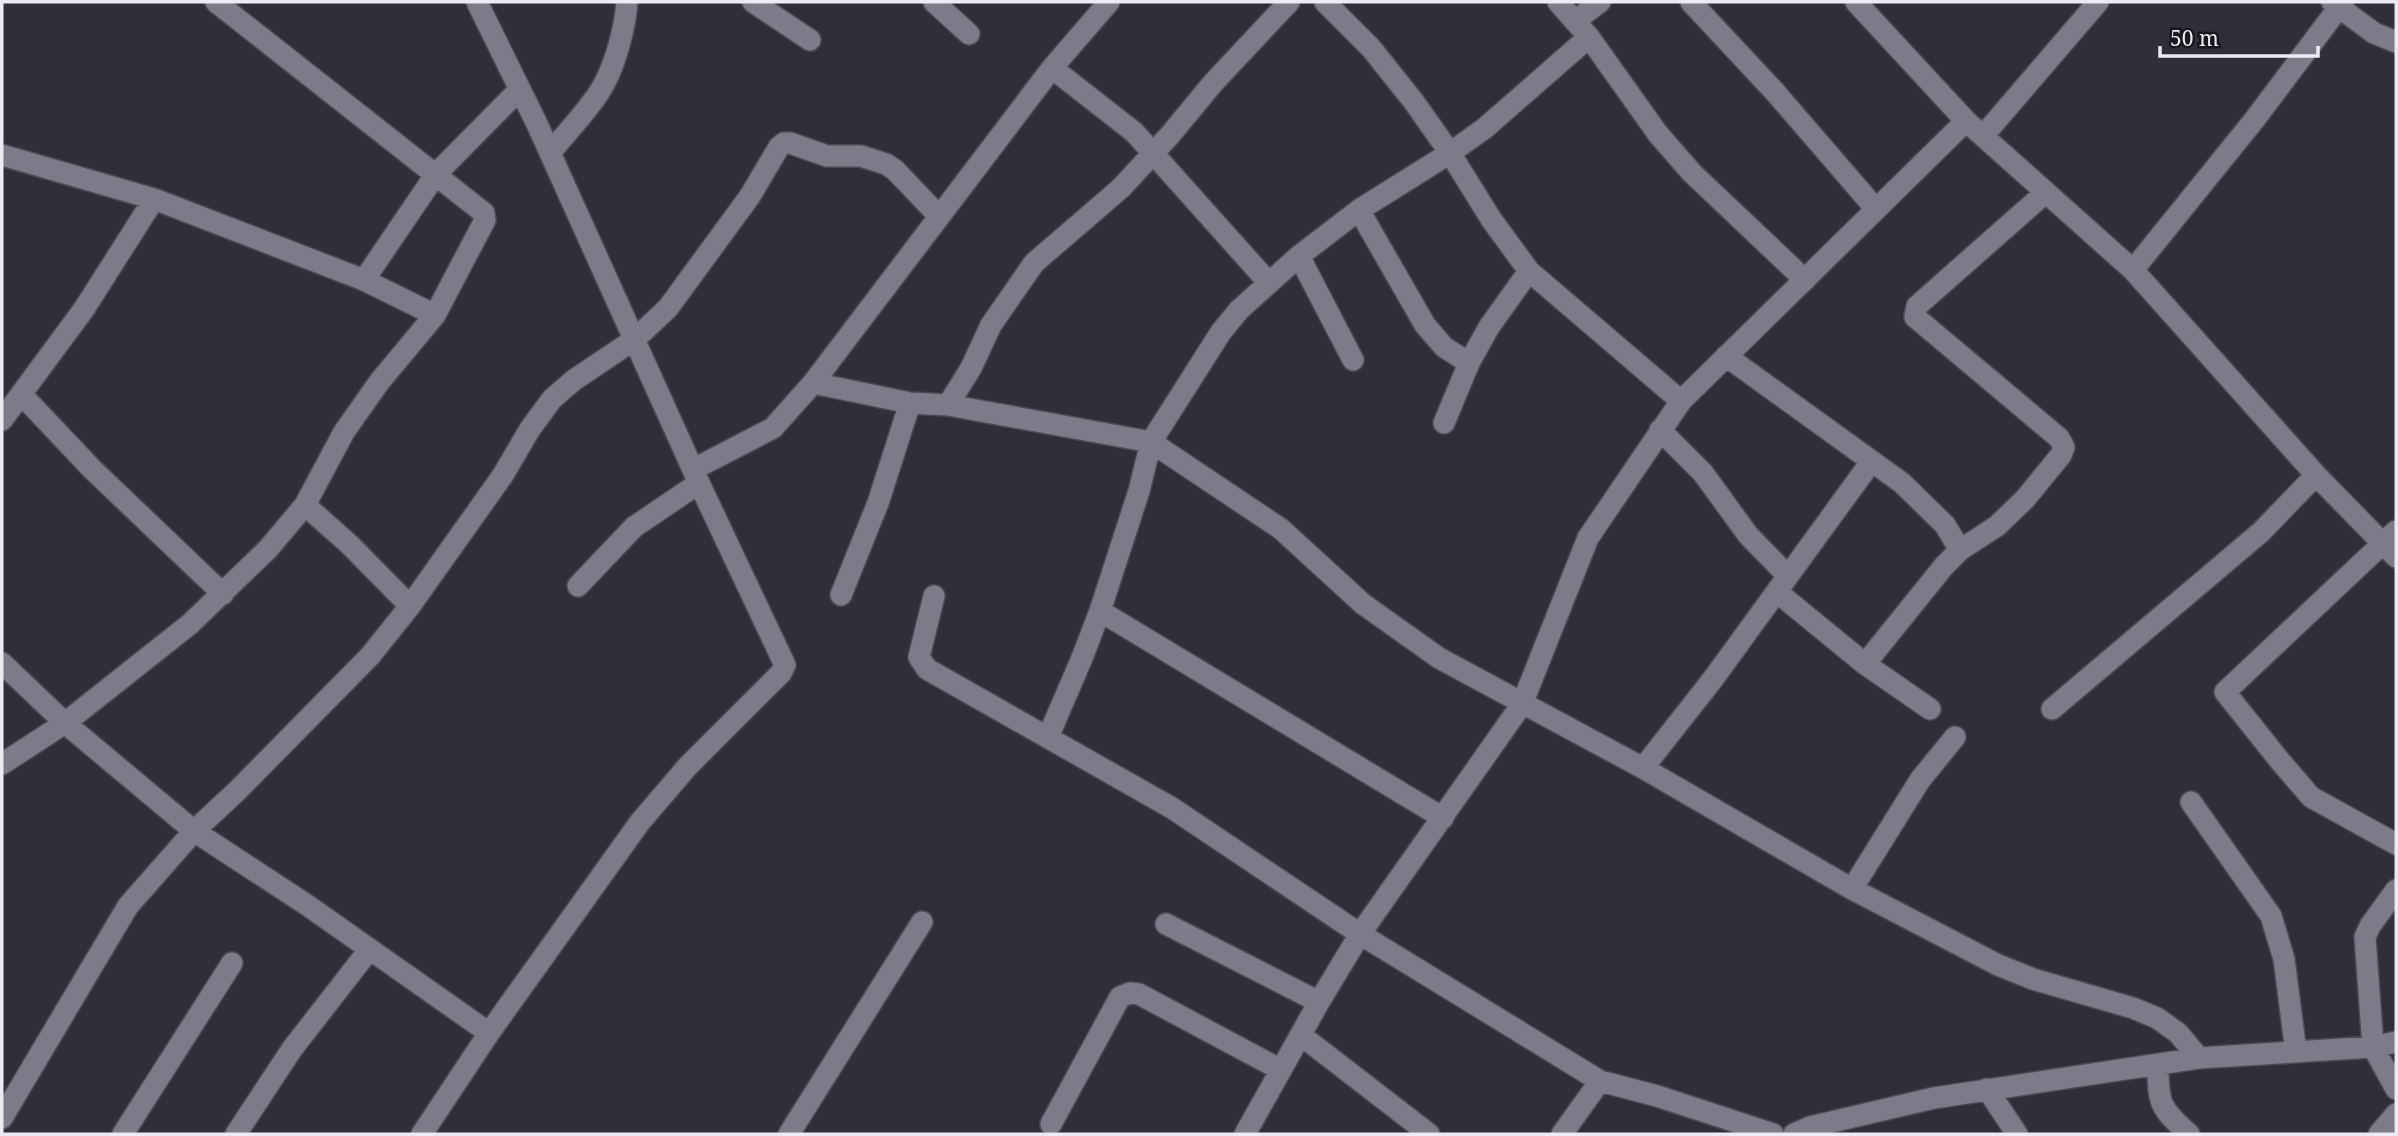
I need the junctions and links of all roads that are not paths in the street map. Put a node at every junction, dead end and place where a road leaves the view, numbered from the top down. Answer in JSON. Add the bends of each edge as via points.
{"nodes":[{"id":1,"x":216,"y":2,"type":"edge"},
{"id":2,"x":477,"y":2,"type":"edge"},
{"id":3,"x":627,"y":2,"type":"edge"},
{"id":4,"x":753,"y":2,"type":"edge"},
{"id":5,"x":934,"y":2,"type":"edge"},
{"id":6,"x":1109,"y":2,"type":"edge"},
{"id":7,"x":1289,"y":2,"type":"edge"},
{"id":8,"x":1325,"y":2,"type":"edge"},
{"id":9,"x":1558,"y":2,"type":"edge"},
{"id":10,"x":1600,"y":2,"type":"edge"},
{"id":11,"x":1691,"y":2,"type":"edge"},
{"id":12,"x":1856,"y":2,"type":"edge"},
{"id":13,"x":2098,"y":2,"type":"edge"},
{"id":14,"x":2338,"y":4,"type":"edge"},
{"id":15,"x":1575,"y":20,"type":"junction"},
{"id":16,"x":969,"y":34,"type":"dead end"},
{"id":17,"x":1589,"y":37,"type":"junction"},
{"id":18,"x":810,"y":40,"type":"dead end"},
{"id":19,"x":2396,"y":42,"type":"edge"},
{"id":20,"x":1052,"y":68,"type":"junction"},
{"id":21,"x":520,"y":89,"type":"junction"},
{"id":22,"x":1966,"y":121,"type":"junction"},
{"id":23,"x":1983,"y":136,"type":"junction"},
{"id":24,"x":550,"y":153,"type":"junction"},
{"id":25,"x":1154,"y":153,"type":"junction"},
{"id":26,"x":1450,"y":153,"type":"junction"},
{"id":27,"x":2,"y":155,"type":"edge"},
{"id":28,"x":436,"y":174,"type":"junction"},
{"id":29,"x":2045,"y":193,"type":"junction"},
{"id":30,"x":154,"y":199,"type":"junction"},
{"id":31,"x":1875,"y":208,"type":"junction"},
{"id":32,"x":1359,"y":210,"type":"junction"},
{"id":33,"x":938,"y":215,"type":"junction"},
{"id":34,"x":1299,"y":256,"type":"junction"},
{"id":35,"x":2133,"y":270,"type":"junction"},
{"id":36,"x":1529,"y":271,"type":"junction"},
{"id":37,"x":364,"y":280,"type":"junction"},
{"id":38,"x":1805,"y":280,"type":"junction"},
{"id":39,"x":1269,"y":283,"type":"junction"},
{"id":40,"x":435,"y":315,"type":"junction"},
{"id":41,"x":635,"y":339,"type":"junction"},
{"id":42,"x":1726,"y":356,"type":"junction"},
{"id":43,"x":1353,"y":360,"type":"dead end"},
{"id":44,"x":1469,"y":363,"type":"junction"},
{"id":45,"x":813,"y":383,"type":"junction"},
{"id":46,"x":22,"y":395,"type":"junction"},
{"id":47,"x":1681,"y":401,"type":"junction"},
{"id":48,"x":910,"y":403,"type":"junction"},
{"id":49,"x":948,"y":405,"type":"junction"},
{"id":50,"x":2,"y":420,"type":"edge"},
{"id":51,"x":1444,"y":423,"type":"dead end"},
{"id":52,"x":1660,"y":430,"type":"junction"},
{"id":53,"x":1151,"y":442,"type":"junction"},
{"id":54,"x":1871,"y":461,"type":"junction"},
{"id":55,"x":2316,"y":475,"type":"junction"},
{"id":56,"x":697,"y":476,"type":"junction"},
{"id":57,"x":305,"y":505,"type":"junction"},
{"id":58,"x":2392,"y":544,"type":"edge"},
{"id":59,"x":1960,"y":550,"type":"junction"},
{"id":60,"x":1782,"y":583,"type":"junction"},
{"id":61,"x":578,"y":586,"type":"dead end"},
{"id":62,"x":223,"y":594,"type":"junction"},
{"id":63,"x":841,"y":595,"type":"dead end"},
{"id":64,"x":934,"y":596,"type":"dead end"},
{"id":65,"x":410,"y":606,"type":"junction"},
{"id":66,"x":1100,"y":611,"type":"junction"},
{"id":67,"x":2,"y":663,"type":"edge"},
{"id":68,"x":1865,"y":664,"type":"junction"},
{"id":69,"x":1522,"y":704,"type":"junction"},
{"id":70,"x":1930,"y":709,"type":"dead end"},
{"id":71,"x":2052,"y":709,"type":"dead end"},
{"id":72,"x":65,"y":723,"type":"junction"},
{"id":73,"x":1048,"y":737,"type":"junction"},
{"id":74,"x":1955,"y":737,"type":"dead end"},
{"id":75,"x":2,"y":764,"type":"edge"},
{"id":76,"x":1643,"y":768,"type":"junction"},
{"id":77,"x":2191,"y":802,"type":"dead end"},
{"id":78,"x":1443,"y":818,"type":"junction"},
{"id":79,"x":194,"y":831,"type":"junction"},
{"id":80,"x":2396,"y":844,"type":"edge"},
{"id":81,"x":1852,"y":889,"type":"junction"},
{"id":82,"x":2396,"y":890,"type":"edge"},
{"id":83,"x":922,"y":922,"type":"dead end"},
{"id":84,"x":1166,"y":924,"type":"dead end"},
{"id":85,"x":1360,"y":934,"type":"junction"},
{"id":86,"x":369,"y":950,"type":"junction"},
{"id":87,"x":232,"y":963,"type":"dead end"},
{"id":88,"x":1319,"y":1002,"type":"junction"},
{"id":89,"x":489,"y":1033,"type":"junction"},
{"id":90,"x":1302,"y":1036,"type":"junction"},
{"id":91,"x":2396,"y":1042,"type":"edge"},
{"id":92,"x":2373,"y":1047,"type":"junction"},
{"id":93,"x":2296,"y":1052,"type":"junction"},
{"id":94,"x":2199,"y":1058,"type":"junction"},
{"id":95,"x":2158,"y":1065,"type":"junction"},
{"id":96,"x":1281,"y":1070,"type":"junction"},
{"id":97,"x":1600,"y":1081,"type":"junction"},
{"id":98,"x":1987,"y":1089,"type":"junction"},
{"id":99,"x":2396,"y":1089,"type":"edge"},
{"id":100,"x":2396,"y":1114,"type":"edge"},
{"id":101,"x":2,"y":1118,"type":"edge"},
{"id":102,"x":1051,"y":1124,"type":"dead end"},
{"id":103,"x":122,"y":1134,"type":"edge"},
{"id":104,"x":236,"y":1134,"type":"edge"},
{"id":105,"x":422,"y":1134,"type":"edge"},
{"id":106,"x":789,"y":1134,"type":"edge"},
{"id":107,"x":1245,"y":1134,"type":"edge"},
{"id":108,"x":1429,"y":1134,"type":"edge"},
{"id":109,"x":1562,"y":1134,"type":"edge"},
{"id":110,"x":1773,"y":1134,"type":"edge"},
{"id":111,"x":1794,"y":1134,"type":"edge"},
{"id":112,"x":2017,"y":1134,"type":"edge"},
{"id":113,"x":2189,"y":1134,"type":"edge"},
{"id":114,"x":2379,"y":1134,"type":"edge"}],
"edges":[{"from":1,"to":28,"type":"street"},
{"from":2,"to":21,"type":"street"},
{"from":3,"to":24,"type":"street","via":[[616,54],[600,93]]},
{"from":4,"to":18,"type":"street"},
{"from":5,"to":16,"type":"street"},
{"from":6,"to":20,"type":"street"},
{"from":7,"to":25,"type":"street"},
{"from":8,"to":26,"type":"street","via":[[1371,48]]},
{"from":9,"to":15,"type":"street"},
{"from":10,"to":15,"type":"street"},
{"from":11,"to":31,"type":"street"},
{"from":12,"to":22,"type":"street"},
{"from":13,"to":23,"type":"street"},
{"from":14,"to":19,"type":"street","via":[[2374,33]]},
{"from":14,"to":35,"type":"street","via":[[2255,119]]},
{"from":15,"to":17,"type":"street"},
{"from":17,"to":26,"type":"street"},
{"from":17,"to":38,"type":"street","via":[[1658,134],[1692,173]]},
{"from":20,"to":25,"type":"street","via":[[1125,124]]},
{"from":20,"to":33,"type":"street"},
{"from":21,"to":24,"type":"street"},
{"from":21,"to":28,"type":"street"},
{"from":22,"to":23,"type":"street"},
{"from":22,"to":31,"type":"street"},
{"from":23,"to":29,"type":"street"},
{"from":24,"to":41,"type":"street"},
{"from":25,"to":39,"type":"street"},
{"from":25,"to":49,"type":"street","via":[[1109,200],[1034,263],[991,325]]},
{"from":26,"to":32,"type":"street"},
{"from":26,"to":36,"type":"street"},
{"from":27,"to":30,"type":"street"},
{"from":28,"to":37,"type":"street"},
{"from":28,"to":40,"type":"street","via":[[484,213],[485,220]]},
{"from":29,"to":35,"type":"street"},
{"from":29,"to":59,"type":"street","via":[[1914,311],[1915,317],[2064,447],[2025,499],[1997,526]]},
{"from":30,"to":37,"type":"street"},
{"from":30,"to":46,"type":"street","via":[[85,309]]},
{"from":31,"to":38,"type":"street"},
{"from":32,"to":34,"type":"street"},
{"from":32,"to":44,"type":"street","via":[[1425,325],[1444,347]]},
{"from":33,"to":41,"type":"street","via":[[886,164],[861,156],[827,156],[784,144],[668,308]]},
{"from":33,"to":45,"type":"street"},
{"from":34,"to":39,"type":"street"},
{"from":34,"to":43,"type":"street"},
{"from":35,"to":55,"type":"street"},
{"from":36,"to":44,"type":"street"},
{"from":36,"to":47,"type":"street"},
{"from":37,"to":40,"type":"street"},
{"from":38,"to":42,"type":"street"},
{"from":39,"to":53,"type":"street","via":[[1221,332]]},
{"from":40,"to":57,"type":"street","via":[[344,432]]},
{"from":41,"to":56,"type":"street"},
{"from":41,"to":65,"type":"street","via":[[552,399]]},
{"from":42,"to":47,"type":"street"},
{"from":42,"to":54,"type":"street"},
{"from":44,"to":51,"type":"street"},
{"from":45,"to":48,"type":"street"},
{"from":45,"to":56,"type":"street","via":[[773,428]]},
{"from":46,"to":50,"type":"street"},
{"from":46,"to":62,"type":"street"},
{"from":47,"to":52,"type":"street"},
{"from":48,"to":49,"type":"street"},
{"from":48,"to":63,"type":"street","via":[[878,503]]},
{"from":49,"to":53,"type":"street"},
{"from":52,"to":60,"type":"street","via":[[1703,473]]},
{"from":52,"to":69,"type":"street","via":[[1588,538]]},
{"from":53,"to":66,"type":"street"},
{"from":53,"to":69,"type":"street","via":[[1281,530],[1373,612],[1439,658]]},
{"from":54,"to":59,"type":"street","via":[[1902,483],[1944,525]]},
{"from":54,"to":60,"type":"street"},
{"from":55,"to":58,"type":"street"},
{"from":55,"to":71,"type":"street","via":[[2261,532]]},
{"from":56,"to":61,"type":"street","via":[[634,527]]},
{"from":56,"to":89,"type":"street","via":[[785,665],[640,822]]},
{"from":57,"to":62,"type":"street"},
{"from":57,"to":65,"type":"street"},
{"from":58,"to":80,"type":"street","via":[[2225,692],[2312,797]]},
{"from":59,"to":68,"type":"street"},
{"from":60,"to":68,"type":"street"},
{"from":60,"to":76,"type":"street"},
{"from":62,"to":72,"type":"street"},
{"from":64,"to":73,"type":"street","via":[[919,657],[923,664]]},
{"from":65,"to":79,"type":"street","via":[[330,698]]},
{"from":66,"to":73,"type":"street"},
{"from":66,"to":78,"type":"street"},
{"from":67,"to":72,"type":"street"},
{"from":68,"to":70,"type":"street"},
{"from":69,"to":76,"type":"street"},
{"from":69,"to":78,"type":"street"},
{"from":72,"to":75,"type":"street"},
{"from":72,"to":79,"type":"street"},
{"from":73,"to":85,"type":"street","via":[[1172,808]]},
{"from":74,"to":81,"type":"street","via":[[1920,779]]},
{"from":76,"to":81,"type":"street"},
{"from":77,"to":93,"type":"street","via":[[2270,916],[2284,958]]},
{"from":78,"to":85,"type":"street"},
{"from":79,"to":86,"type":"street"},
{"from":79,"to":101,"type":"street","via":[[128,906]]},
{"from":81,"to":94,"type":"street","via":[[1998,965],[2157,1018],[2178,1033]]},
{"from":82,"to":92,"type":"street","via":[[2365,937]]},
{"from":83,"to":106,"type":"street"},
{"from":84,"to":88,"type":"street"},
{"from":85,"to":88,"type":"street"},
{"from":85,"to":97,"type":"street"},
{"from":86,"to":89,"type":"street"},
{"from":86,"to":104,"type":"street","via":[[292,1049]]},
{"from":87,"to":103,"type":"street"},
{"from":88,"to":90,"type":"street"},
{"from":89,"to":105,"type":"street"},
{"from":90,"to":96,"type":"street"},
{"from":90,"to":108,"type":"street"},
{"from":91,"to":92,"type":"street"},
{"from":92,"to":93,"type":"street"},
{"from":92,"to":99,"type":"street"},
{"from":93,"to":94,"type":"street"},
{"from":94,"to":95,"type":"street"},
{"from":95,"to":98,"type":"street"},
{"from":95,"to":113,"type":"street","via":[[2158,1097]]},
{"from":96,"to":102,"type":"street","via":[[1130,993],[1120,997]]},
{"from":96,"to":107,"type":"street"},
{"from":97,"to":109,"type":"street"},
{"from":97,"to":110,"type":"street"},
{"from":98,"to":111,"type":"street"},
{"from":98,"to":112,"type":"street"},
{"from":100,"to":114,"type":"street"}]}
